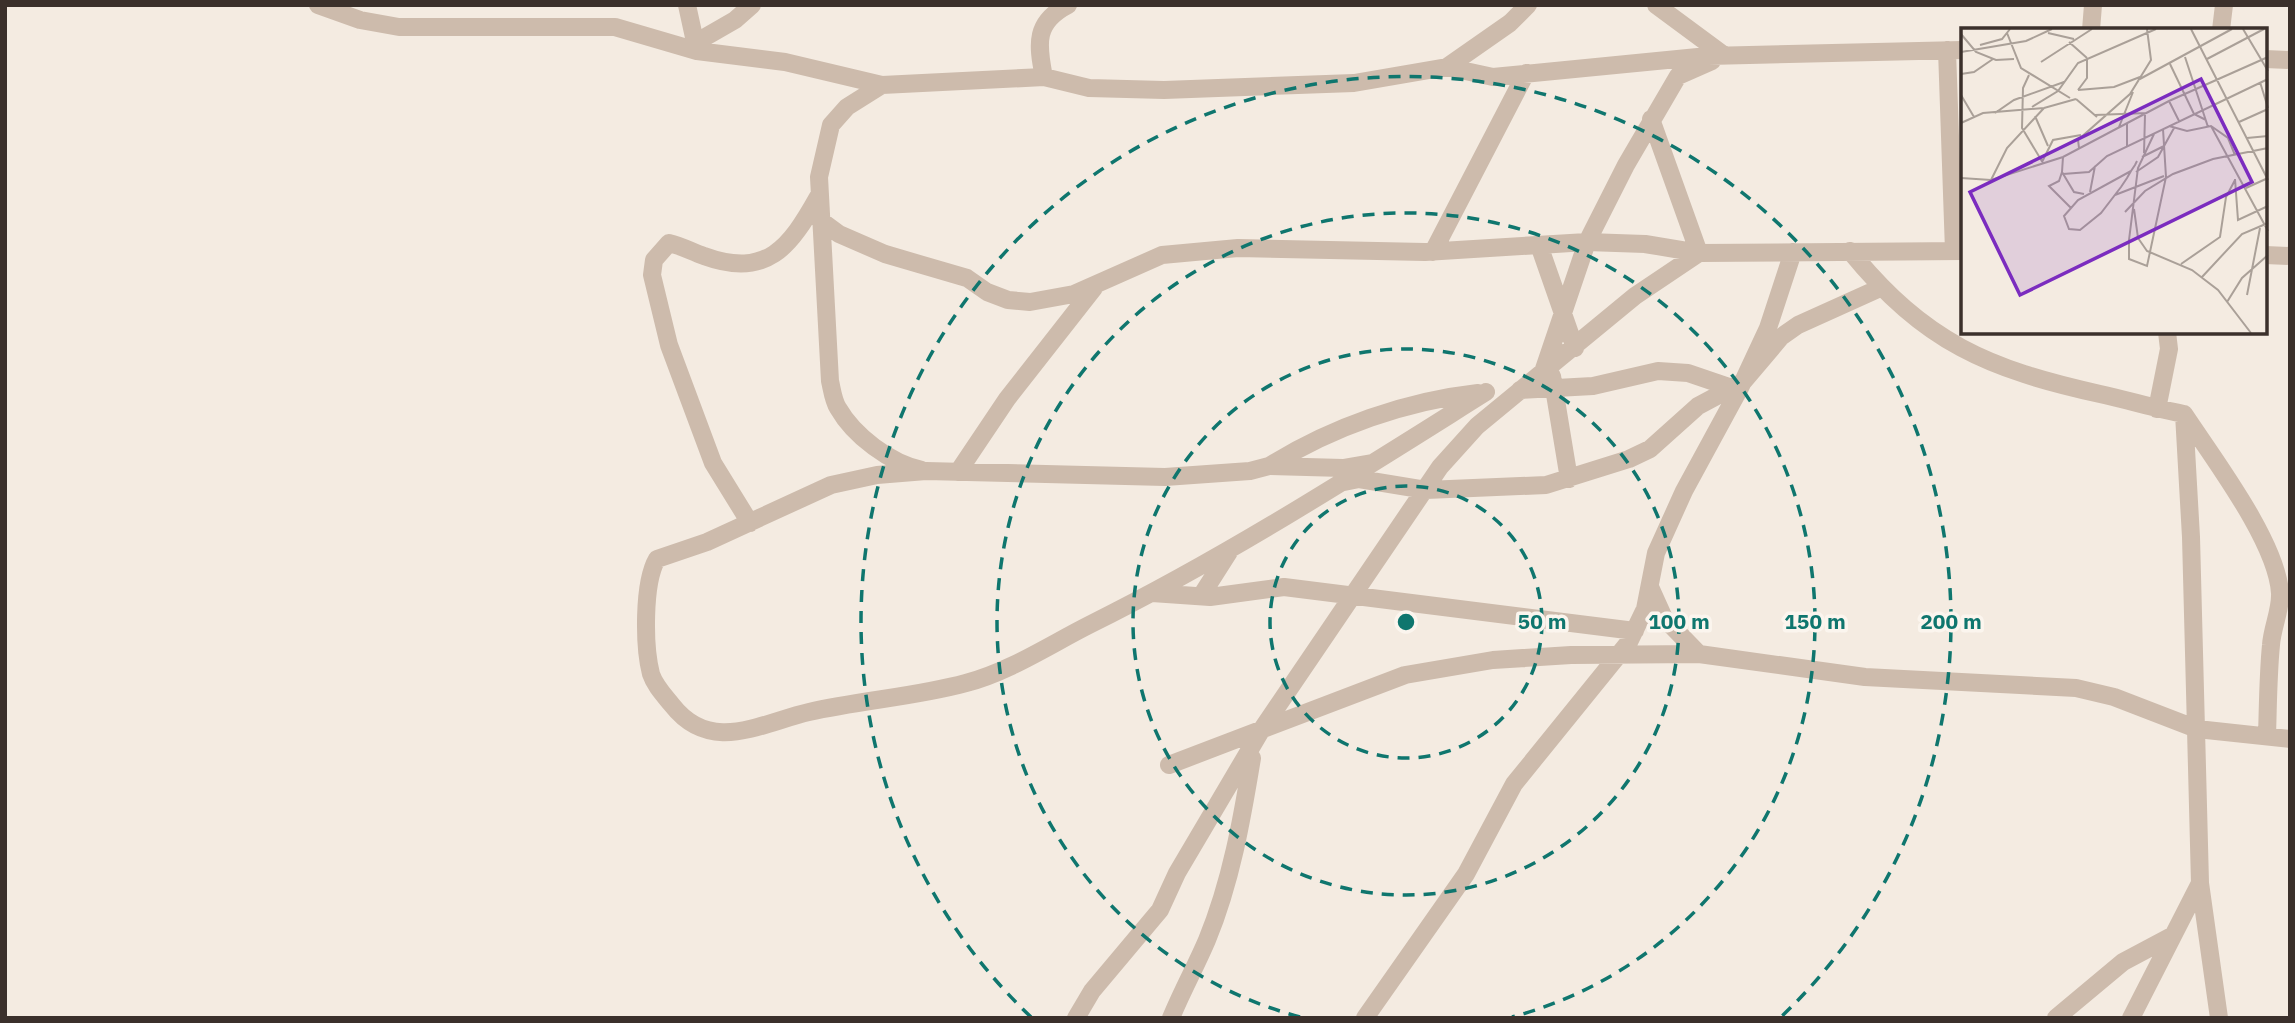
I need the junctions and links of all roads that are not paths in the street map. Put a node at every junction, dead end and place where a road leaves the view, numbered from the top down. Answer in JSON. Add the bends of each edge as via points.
{"nodes":[{"id":1,"x":318,"y":5,"type":"edge"},
{"id":2,"x":687,"y":5,"type":"edge"},
{"id":3,"x":752,"y":5,"type":"edge"},
{"id":4,"x":1068,"y":5,"type":"edge"},
{"id":5,"x":1528,"y":5,"type":"edge"},
{"id":6,"x":1656,"y":5,"type":"edge"},
{"id":7,"x":2093,"y":5,"type":"edge"},
{"id":8,"x":2224,"y":5,"type":"edge"},
{"id":9,"x":2091,"y":28,"type":"edge"},
{"id":10,"x":2221,"y":28,"type":"edge"},
{"id":11,"x":696,"y":47,"type":"junction"},
{"id":12,"x":1955,"y":50,"type":"edge"},
{"id":13,"x":1725,"y":56,"type":"junction"},
{"id":14,"x":2267,"y":59,"type":"edge"},
{"id":15,"x":2290,"y":60,"type":"edge"},
{"id":16,"x":1447,"y":67,"type":"junction"},
{"id":17,"x":1526,"y":73,"type":"junction"},
{"id":18,"x":1044,"y":77,"type":"junction"},
{"id":19,"x":882,"y":85,"type":"junction"},
{"id":20,"x":1651,"y":119,"type":"junction"},
{"id":21,"x":818,"y":197,"type":"junction"},
{"id":22,"x":820,"y":220,"type":"junction"},
{"id":23,"x":1587,"y":242,"type":"junction"},
{"id":24,"x":1539,"y":246,"type":"junction"},
{"id":25,"x":1850,"y":251,"type":"junction"},
{"id":26,"x":1958,"y":251,"type":"edge"},
{"id":27,"x":1433,"y":252,"type":"junction"},
{"id":28,"x":1793,"y":252,"type":"junction"},
{"id":29,"x":1699,"y":253,"type":"junction"},
{"id":30,"x":2267,"y":256,"type":"edge"},
{"id":31,"x":2290,"y":256,"type":"edge"},
{"id":32,"x":1098,"y":282,"type":"junction"},
{"id":33,"x":1880,"y":288,"type":"junction"},
{"id":34,"x":1561,"y":314,"type":"junction"},
{"id":35,"x":2167,"y":334,"type":"edge"},
{"id":36,"x":2180,"y":334,"type":"edge"},
{"id":37,"x":1575,"y":348,"type":"junction"},
{"id":38,"x":2167,"y":360,"type":"junction"},
{"id":39,"x":1547,"y":369,"type":"junction"},
{"id":40,"x":1738,"y":385,"type":"junction"},
{"id":41,"x":1553,"y":388,"type":"junction"},
{"id":42,"x":1521,"y":390,"type":"junction"},
{"id":43,"x":1486,"y":393,"type":"junction"},
{"id":44,"x":2157,"y":409,"type":"junction"},
{"id":45,"x":2184,"y":414,"type":"junction"},
{"id":46,"x":1372,"y":463,"type":"junction"},
{"id":47,"x":1269,"y":466,"type":"junction"},
{"id":48,"x":926,"y":471,"type":"junction"},
{"id":49,"x":958,"y":472,"type":"junction"},
{"id":50,"x":1569,"y":479,"type":"junction"},
{"id":51,"x":1338,"y":483,"type":"junction"},
{"id":52,"x":1426,"y":490,"type":"junction"},
{"id":53,"x":750,"y":523,"type":"junction"},
{"id":54,"x":1231,"y":550,"type":"junction"},
{"id":55,"x":1650,"y":587,"type":"junction"},
{"id":56,"x":1152,"y":593,"type":"junction"},
{"id":57,"x":1354,"y":595,"type":"junction"},
{"id":58,"x":1201,"y":596,"type":"junction"},
{"id":59,"x":1635,"y":631,"type":"junction"},
{"id":60,"x":1699,"y":654,"type":"junction"},
{"id":61,"x":1619,"y":655,"type":"junction"},
{"id":62,"x":1262,"y":729,"type":"junction"},
{"id":63,"x":2197,"y":729,"type":"junction"},
{"id":64,"x":2267,"y":736,"type":"junction"},
{"id":65,"x":2290,"y":739,"type":"edge"},
{"id":66,"x":1253,"y":747,"type":"junction"},
{"id":67,"x":1169,"y":765,"type":"dead end"},
{"id":68,"x":2200,"y":883,"type":"junction"},
{"id":69,"x":2170,"y":937,"type":"junction"},
{"id":70,"x":1076,"y":1018,"type":"edge"},
{"id":71,"x":1171,"y":1018,"type":"edge"},
{"id":72,"x":1365,"y":1018,"type":"edge"},
{"id":73,"x":2056,"y":1018,"type":"edge"},
{"id":74,"x":2131,"y":1018,"type":"edge"},
{"id":75,"x":2219,"y":1018,"type":"edge"}],
"edges":[{"from":1,"to":11,"type":"street","via":[[399,27],[615,27]]},
{"from":2,"to":11,"type":"street"},
{"from":3,"to":11,"type":"street"},
{"from":4,"to":18,"type":"street","via":[[1044,22],[1040,38]]},
{"from":5,"to":16,"type":"street"},
{"from":6,"to":13,"type":"street"},
{"from":7,"to":9,"type":"street"},
{"from":8,"to":10,"type":"street"},
{"from":11,"to":19,"type":"street"},
{"from":12,"to":13,"type":"street"},
{"from":12,"to":26,"type":"street"},
{"from":13,"to":17,"type":"street"},
{"from":13,"to":20,"type":"street","via":[[1678,76]]},
{"from":14,"to":15,"type":"street"},
{"from":16,"to":17,"type":"street","via":[[1493,77]]},
{"from":16,"to":18,"type":"street","via":[[1354,83],[1164,90],[1089,88]]},
{"from":17,"to":27,"type":"street"},
{"from":18,"to":19,"type":"street"},
{"from":19,"to":21,"type":"street","via":[[847,107],[831,125]]},
{"from":20,"to":23,"type":"street"},
{"from":20,"to":29,"type":"street"},
{"from":21,"to":22,"type":"street"},
{"from":21,"to":53,"type":"street","via":[[782,251],[757,261],[730,263],[669,243],[654,260],[652,275],[683,384],[713,463]]},
{"from":22,"to":32,"type":"street","via":[[839,234],[886,254],[967,278],[1008,300],[1030,302],[1074,294]]},
{"from":22,"to":48,"type":"street","via":[[830,381],[836,406],[873,445]]},
{"from":23,"to":24,"type":"street"},
{"from":23,"to":29,"type":"street","via":[[1645,244]]},
{"from":23,"to":34,"type":"street"},
{"from":24,"to":27,"type":"street"},
{"from":24,"to":34,"type":"street"},
{"from":25,"to":26,"type":"street"},
{"from":25,"to":28,"type":"street"},
{"from":25,"to":33,"type":"street"},
{"from":27,"to":32,"type":"street","via":[[1238,248],[1181,252],[1162,255]]},
{"from":28,"to":29,"type":"street"},
{"from":28,"to":40,"type":"street","via":[[1768,328]]},
{"from":29,"to":37,"type":"street","via":[[1635,296]]},
{"from":30,"to":31,"type":"street"},
{"from":32,"to":49,"type":"street","via":[[1007,398]]},
{"from":33,"to":40,"type":"street","via":[[1822,312],[1781,337]]},
{"from":33,"to":44,"type":"street","via":[[1942,339],[1979,359],[2021,375]]},
{"from":34,"to":37,"type":"street"},
{"from":34,"to":39,"type":"street"},
{"from":35,"to":38,"type":"street"},
{"from":36,"to":38,"type":"street"},
{"from":37,"to":39,"type":"street"},
{"from":38,"to":44,"type":"street"},
{"from":39,"to":41,"type":"street"},
{"from":39,"to":42,"type":"street"},
{"from":40,"to":41,"type":"street","via":[[1658,371],[1609,383]]},
{"from":40,"to":50,"type":"street","via":[[1698,406],[1642,454]]},
{"from":40,"to":55,"type":"street","via":[[1656,552]]},
{"from":41,"to":42,"type":"street"},
{"from":41,"to":50,"type":"street"},
{"from":42,"to":43,"type":"street"},
{"from":42,"to":52,"type":"street","via":[[1460,443]]},
{"from":43,"to":46,"type":"street"},
{"from":43,"to":47,"type":"street","via":[[1414,404],[1307,445]]},
{"from":44,"to":45,"type":"street"},
{"from":45,"to":63,"type":"street"},
{"from":45,"to":64,"type":"street","via":[[2232,488],[2276,572],[2280,593],[2271,644]]},
{"from":46,"to":47,"type":"street","via":[[1343,468]]},
{"from":46,"to":51,"type":"street"},
{"from":47,"to":49,"type":"street","via":[[1165,477]]},
{"from":48,"to":49,"type":"street"},
{"from":48,"to":53,"type":"street","via":[[831,485]]},
{"from":50,"to":52,"type":"street","via":[[1546,485]]},
{"from":51,"to":52,"type":"street","via":[[1359,479]]},
{"from":51,"to":54,"type":"street"},
{"from":52,"to":57,"type":"street"},
{"from":53,"to":56,"type":"street","via":[[657,559],[652,568],[647,636],[654,682],[677,711],[712,732],[762,729],[807,712],[968,683]]},
{"from":54,"to":56,"type":"street"},
{"from":54,"to":58,"type":"street"},
{"from":55,"to":59,"type":"street"},
{"from":55,"to":60,"type":"street","via":[[1664,618]]},
{"from":56,"to":58,"type":"street"},
{"from":57,"to":58,"type":"street","via":[[1284,586]]},
{"from":57,"to":59,"type":"street"},
{"from":57,"to":62,"type":"street"},
{"from":59,"to":61,"type":"street"},
{"from":60,"to":61,"type":"street"},
{"from":60,"to":63,"type":"street","via":[[1865,677],[2076,688],[2114,697]]},
{"from":61,"to":62,"type":"street","via":[[1493,660],[1405,675]]},
{"from":61,"to":72,"type":"street","via":[[1514,784],[1466,874]]},
{"from":62,"to":66,"type":"street"},
{"from":62,"to":67,"type":"street"},
{"from":63,"to":64,"type":"street"},
{"from":63,"to":68,"type":"street"},
{"from":64,"to":65,"type":"street"},
{"from":66,"to":70,"type":"street","via":[[1177,873],[1160,910],[1092,991]]},
{"from":66,"to":71,"type":"street","via":[[1236,849],[1207,939]]},
{"from":68,"to":69,"type":"street"},
{"from":68,"to":75,"type":"street"},
{"from":69,"to":73,"type":"street","via":[[2123,962]]},
{"from":69,"to":74,"type":"street"}]}
